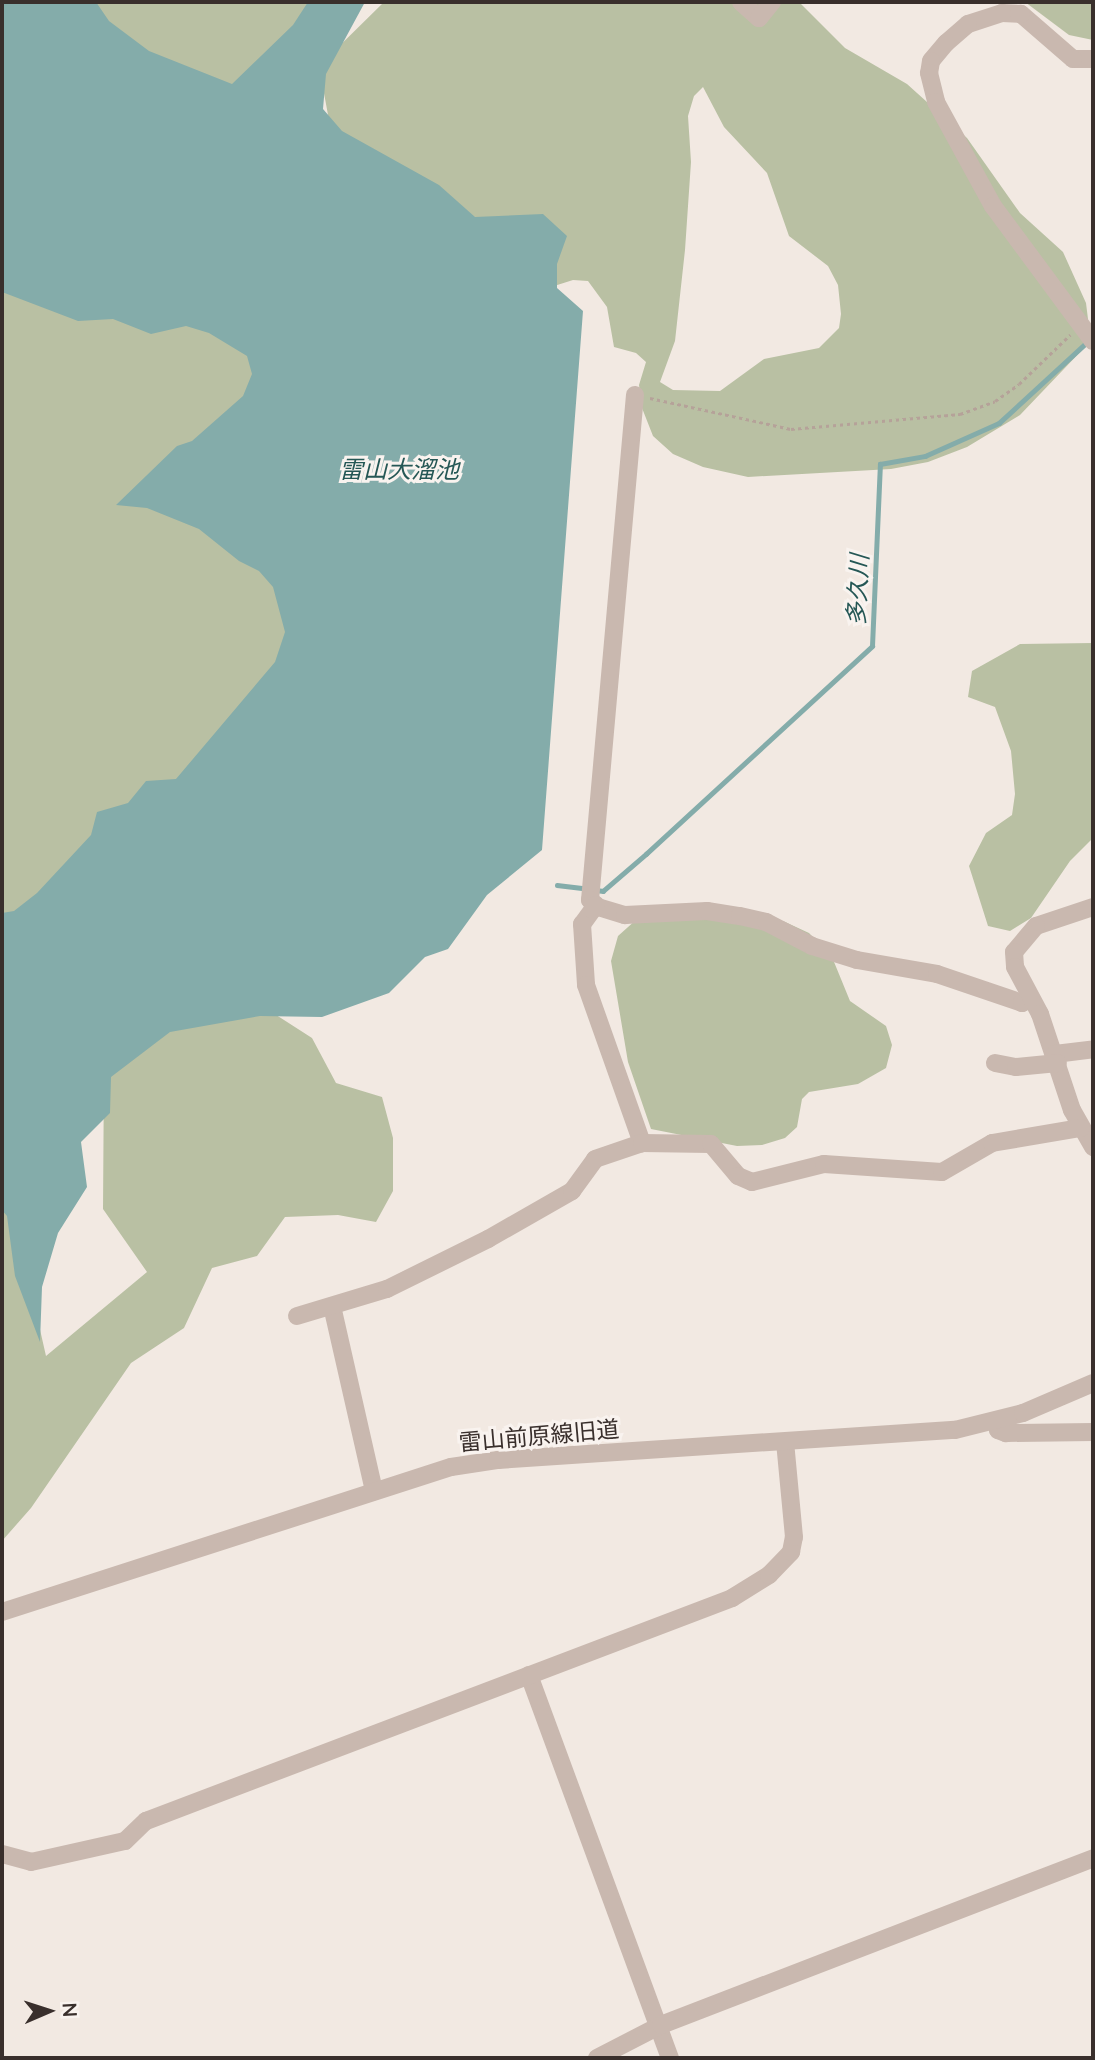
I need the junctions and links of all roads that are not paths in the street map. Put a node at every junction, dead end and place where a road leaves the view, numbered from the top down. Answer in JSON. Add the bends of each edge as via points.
{"nodes":[{"id":1,"x":741,"y":2,"type":"edge"},
{"id":2,"x":772,"y":2,"type":"edge"},
{"id":3,"x":1018,"y":8,"type":"edge"},
{"id":4,"x":1093,"y":59,"type":"edge"},
{"id":5,"x":1093,"y":341,"type":"edge"},
{"id":6,"x":635,"y":395,"type":"road end"},
{"id":7,"x":593,"y":896,"type":"junction"},
{"id":8,"x":1093,"y":907,"type":"edge"},
{"id":9,"x":1030,"y":998,"type":"junction"},
{"id":10,"x":1093,"y":1049,"type":"edge"},
{"id":11,"x":1056,"y":1058,"type":"junction"},
{"id":12,"x":995,"y":1063,"type":"dead end"},
{"id":13,"x":1081,"y":1128,"type":"junction"},
{"id":14,"x":642,"y":1143,"type":"junction"},
{"id":15,"x":1093,"y":1147,"type":"edge"},
{"id":16,"x":332,"y":1306,"type":"junction"},
{"id":17,"x":297,"y":1316,"type":"dead end"},
{"id":18,"x":1093,"y":1383,"type":"edge"},
{"id":19,"x":997,"y":1422,"type":"junction"},
{"id":20,"x":1093,"y":1432,"type":"edge"},
{"id":21,"x":785,"y":1442,"type":"junction"},
{"id":22,"x":374,"y":1491,"type":"junction"},
{"id":23,"x":2,"y":1612,"type":"edge"},
{"id":24,"x":528,"y":1675,"type":"junction"},
{"id":25,"x":2,"y":1854,"type":"edge"},
{"id":26,"x":1093,"y":1858,"type":"edge"},
{"id":27,"x":661,"y":2025,"type":"junction"},
{"id":28,"x":597,"y":2058,"type":"edge"},
{"id":29,"x":670,"y":2058,"type":"edge"}],
"edges":[{"from":1,"to":2,"type":"street","via":[[759,18]]},
{"from":3,"to":4,"type":"street","via":[[1073,59]]},
{"from":3,"to":5,"type":"street","via":[[968,24],[931,61],[929,82],[993,206]]},
{"from":6,"to":7,"type":"street"},
{"from":7,"to":9,"type":"street","via":[[625,915],[707,911],[766,922],[811,946],[857,960],[937,974],[1022,1003]]},
{"from":7,"to":14,"type":"street","via":[[582,924],[586,985]]},
{"from":8,"to":9,"type":"street","via":[[1036,926],[1021,938],[1014,952],[1015,967]]},
{"from":9,"to":11,"type":"street"},
{"from":10,"to":11,"type":"street"},
{"from":11,"to":12,"type":"street","via":[[1016,1067]]},
{"from":11,"to":13,"type":"street"},
{"from":13,"to":14,"type":"street","via":[[992,1143],[942,1171],[824,1164],[752,1182],[738,1175],[711,1144],[691,1140]]},
{"from":13,"to":15,"type":"street"},
{"from":14,"to":16,"type":"street","via":[[595,1159],[572,1191],[488,1239],[387,1289]]},
{"from":16,"to":17,"type":"street"},
{"from":16,"to":22,"type":"street"},
{"from":18,"to":19,"type":"street","name":"雷山前原線旧道"},
{"from":19,"to":20,"type":"street","via":[[998,1430],[1006,1433]]},
{"from":19,"to":21,"type":"street","name":"雷山前原線旧道","via":[[955,1430]]},
{"from":21,"to":22,"type":"street","name":"雷山前原線旧道","via":[[499,1460],[451,1467]]},
{"from":21,"to":24,"type":"street","via":[[794,1537],[791,1552],[769,1575],[732,1598]]},
{"from":22,"to":23,"type":"street","name":"雷山前原線旧道"},
{"from":24,"to":25,"type":"street","via":[[146,1821],[125,1841],[32,1862]]},
{"from":24,"to":27,"type":"street"},
{"from":26,"to":27,"type":"street"},
{"from":27,"to":28,"type":"street"},
{"from":27,"to":29,"type":"street"}]}
